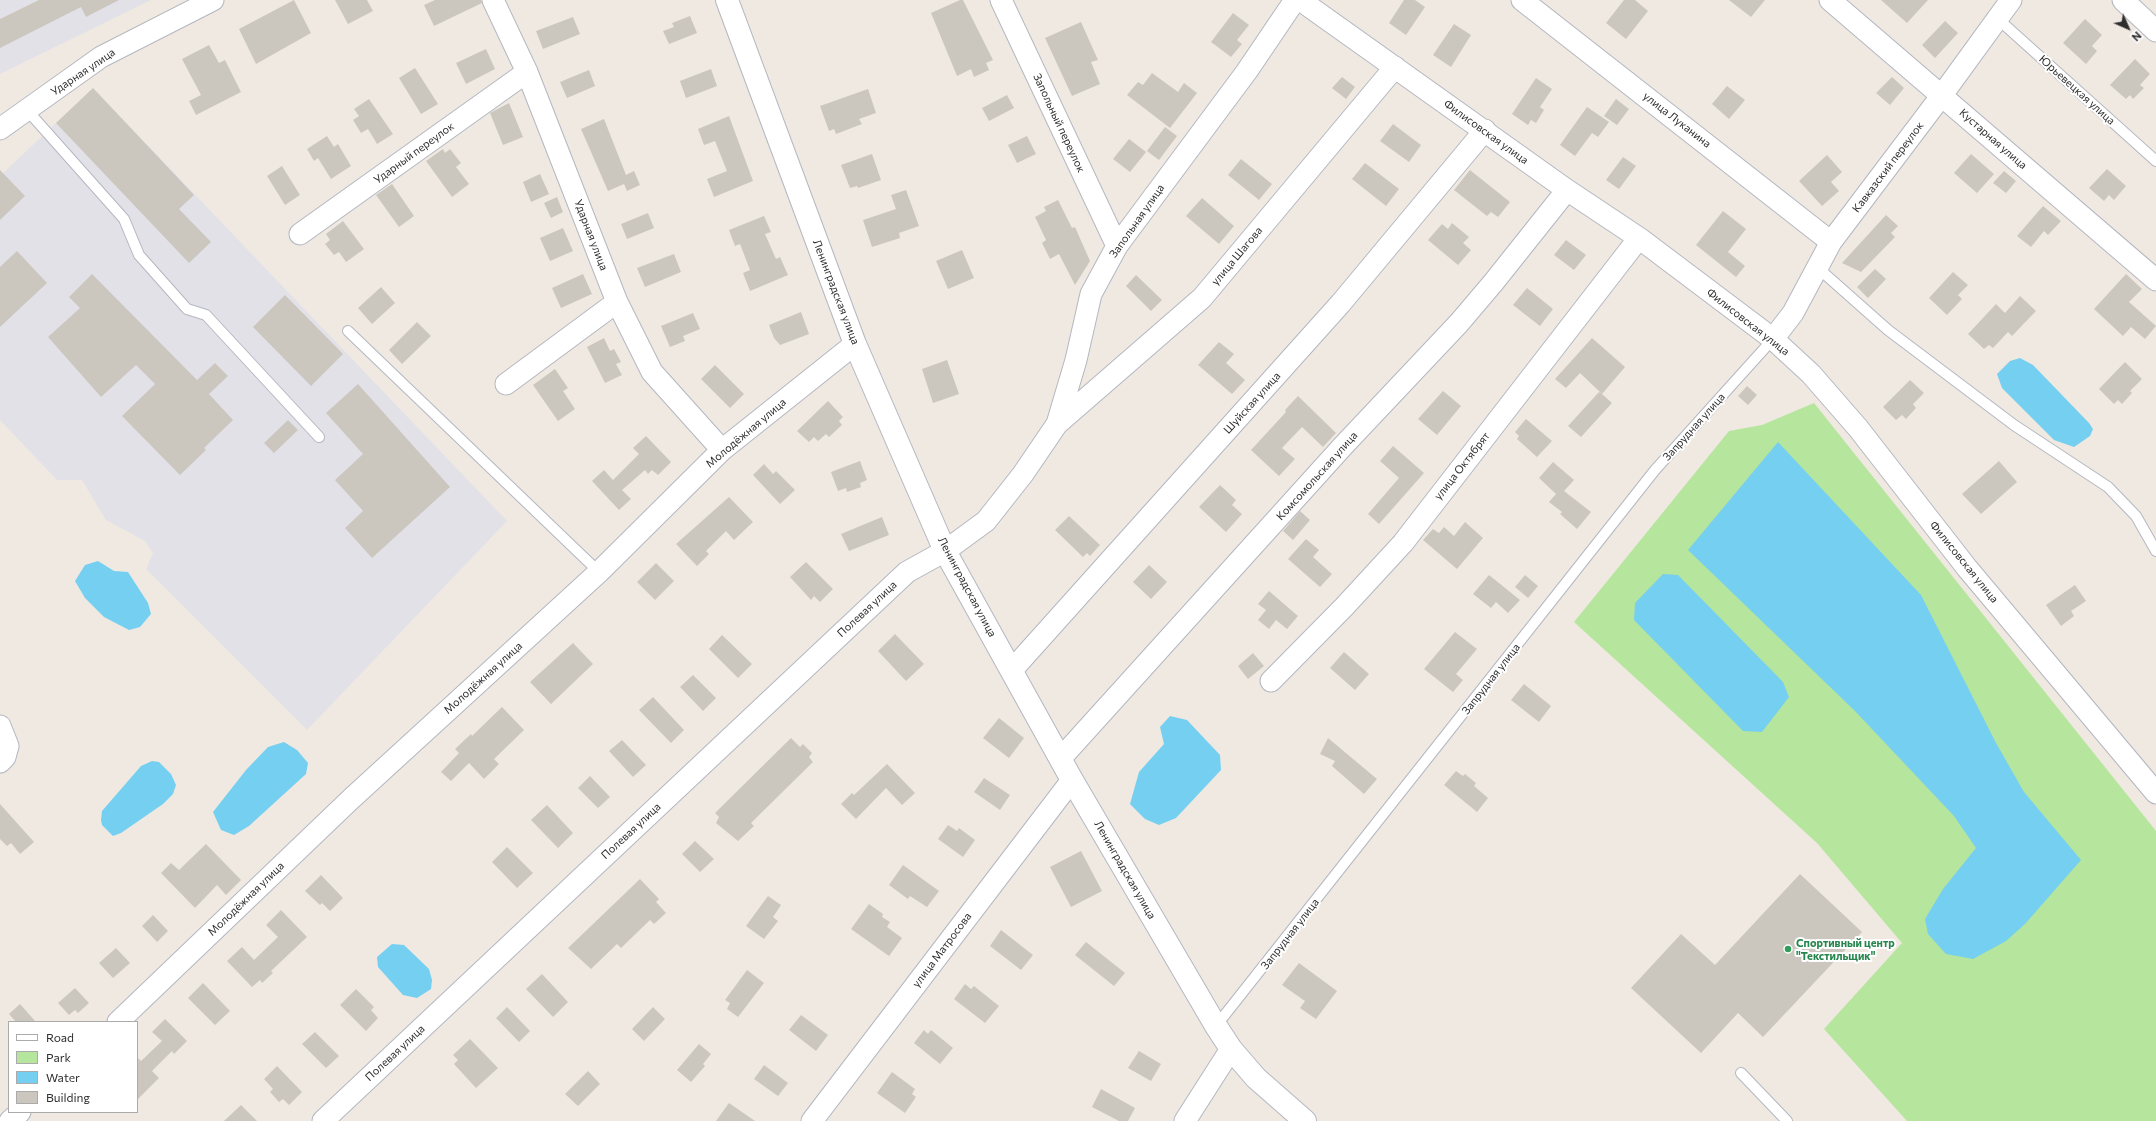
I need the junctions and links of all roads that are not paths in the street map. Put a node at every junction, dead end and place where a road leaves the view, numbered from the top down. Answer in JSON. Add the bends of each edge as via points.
{"nodes":[{"id":1,"x":213,"y":0,"type":"edge"},
{"id":2,"x":493,"y":0,"type":"edge"},
{"id":3,"x":727,"y":0,"type":"edge"},
{"id":4,"x":1002,"y":0,"type":"edge"},
{"id":5,"x":1295,"y":0,"type":"edge"},
{"id":6,"x":1300,"y":0,"type":"edge"},
{"id":7,"x":1522,"y":0,"type":"edge"},
{"id":8,"x":1830,"y":0,"type":"edge"},
{"id":9,"x":2011,"y":0,"type":"edge"},
{"id":10,"x":2123,"y":0,"type":"edge"},
{"id":11,"x":1998,"y":19,"type":"junction"},
{"id":12,"x":2156,"y":31,"type":"edge"},
{"id":13,"x":1395,"y":67,"type":"junction"},
{"id":14,"x":527,"y":72,"type":"junction"},
{"id":15,"x":1942,"y":95,"type":"junction"},
{"id":16,"x":28,"y":110,"type":"junction"},
{"id":17,"x":0,"y":129,"type":"edge"},
{"id":18,"x":1485,"y":130,"type":"junction"},
{"id":19,"x":2156,"y":161,"type":"edge"},
{"id":20,"x":1567,"y":190,"type":"junction"},
{"id":21,"x":300,"y":234,"type":"dead end"},
{"id":22,"x":1639,"y":238,"type":"junction"},
{"id":23,"x":1831,"y":242,"type":"junction"},
{"id":24,"x":1117,"y":246,"type":"junction"},
{"id":25,"x":1818,"y":268,"type":"junction"},
{"id":26,"x":2156,"y":280,"type":"edge"},
{"id":27,"x":617,"y":302,"type":"junction"},
{"id":28,"x":348,"y":331,"type":"dead end"},
{"id":29,"x":1773,"y":339,"type":"junction"},
{"id":30,"x":856,"y":344,"type":"junction"},
{"id":31,"x":506,"y":384,"type":"dead end"},
{"id":32,"x":1057,"y":424,"type":"junction"},
{"id":33,"x":319,"y":437,"type":"dead end"},
{"id":34,"x":722,"y":450,"type":"junction"},
{"id":35,"x":945,"y":551,"type":"junction"},
{"id":36,"x":2156,"y":551,"type":"edge"},
{"id":37,"x":599,"y":572,"type":"junction"},
{"id":38,"x":1012,"y":670,"type":"junction"},
{"id":39,"x":1271,"y":681,"type":"dead end"},
{"id":40,"x":0,"y":726,"type":"edge"},
{"id":41,"x":1061,"y":758,"type":"junction"},
{"id":42,"x":0,"y":762,"type":"edge"},
{"id":43,"x":1072,"y":780,"type":"junction"},
{"id":44,"x":2156,"y":793,"type":"edge"},
{"id":45,"x":119,"y":1021,"type":"edge"},
{"id":46,"x":1216,"y":1026,"type":"junction"},
{"id":47,"x":1232,"y":1049,"type":"junction"},
{"id":48,"x":1741,"y":1073,"type":"dead end"},
{"id":49,"x":19,"y":1113,"type":"edge"},
{"id":50,"x":10,"y":1121,"type":"edge"},
{"id":51,"x":324,"y":1121,"type":"edge"},
{"id":52,"x":812,"y":1121,"type":"edge"},
{"id":53,"x":1184,"y":1121,"type":"edge"},
{"id":54,"x":1305,"y":1121,"type":"edge"},
{"id":55,"x":1787,"y":1121,"type":"edge"}],
"edges":[{"from":1,"to":16,"type":"street","name":"Ударная улица","via":[[101,57]]},
{"from":2,"to":14,"type":"street","name":"Ударная улица"},
{"from":3,"to":30,"type":"street","name":"Ленинградская улица"},
{"from":4,"to":24,"type":"street","name":"Запольный переулок"},
{"from":5,"to":24,"type":"street","name":"Запольная улица","via":[[1247,71]]},
{"from":6,"to":13,"type":"street","name":"Филисовская улица"},
{"from":7,"to":23,"type":"street","name":"улица Луканина"},
{"from":8,"to":15,"type":"street","name":"Кустарная улица"},
{"from":9,"to":11,"type":"street","name":"Кавказский переулок"},
{"from":10,"to":12,"type":"street"},
{"from":11,"to":15,"type":"street","name":"Кавказский переулок"},
{"from":11,"to":19,"type":"lane","name":"Юрьевецкая улица"},
{"from":13,"to":18,"type":"street","name":"Филисовская улица"},
{"from":13,"to":32,"type":"street","name":"улица Шагова","via":[[1202,298]]},
{"from":14,"to":21,"type":"street","name":"Ударный переулок"},
{"from":14,"to":27,"type":"street","name":"Ударная улица"},
{"from":15,"to":23,"type":"street","name":"Кавказский переулок"},
{"from":15,"to":26,"type":"street","name":"Кустарная улица"},
{"from":16,"to":17,"type":"street","name":"Ударная улица"},
{"from":16,"to":33,"type":"lane","via":[[124,219],[139,255],[187,309],[206,315]]},
{"from":18,"to":20,"type":"street","name":"Филисовская улица"},
{"from":18,"to":38,"type":"street","name":"Шуйская улица","via":[[1341,303]]},
{"from":20,"to":22,"type":"street","name":"Филисовская улица"},
{"from":20,"to":41,"type":"street","name":"Комсомольская улица","via":[[1459,323],[1343,446]]},
{"from":22,"to":29,"type":"street","name":"Филисовская улица"},
{"from":22,"to":39,"type":"street","name":"улица Октябрят","via":[[1403,542]]},
{"from":23,"to":25,"type":"street","name":"Кавказский переулок"},
{"from":24,"to":32,"type":"street","name":"Запольная улица","via":[[1091,294],[1076,360]]},
{"from":25,"to":29,"type":"street","name":"Кавказский переулок","via":[[1793,313]]},
{"from":25,"to":36,"type":"lane","via":[[1894,335],[2014,424],[2108,487],[2136,516]]},
{"from":27,"to":31,"type":"street"},
{"from":27,"to":34,"type":"street","name":"Ударная улица","via":[[652,372]]},
{"from":28,"to":37,"type":"lane"},
{"from":29,"to":44,"type":"street","name":"Филисовская улица","via":[[1811,374],[1858,428],[1967,568]]},
{"from":29,"to":46,"type":"lane","name":"Запрудная улица","via":[[1655,470]]},
{"from":30,"to":34,"type":"street","name":"Молодёжная улица"},
{"from":30,"to":35,"type":"street","name":"Ленинградская улица"},
{"from":32,"to":35,"type":"street","name":"Запольная улица","via":[[986,521]]},
{"from":34,"to":37,"type":"street","name":"Молодёжная улица"},
{"from":35,"to":38,"type":"street","name":"Ленинградская улица"},
{"from":35,"to":51,"type":"street","name":"Полевая улица","via":[[907,572]]},
{"from":37,"to":45,"type":"street","name":"Молодёжная улица","via":[[350,799]]},
{"from":38,"to":41,"type":"street","name":"Ленинградская улица"},
{"from":40,"to":42,"type":"street","via":[[8,746],[5,757]]},
{"from":41,"to":43,"type":"street","name":"Ленинградская улица"},
{"from":43,"to":46,"type":"street","name":"Ленинградская улица"},
{"from":43,"to":52,"type":"street","name":"улица Матросова"},
{"from":46,"to":47,"type":"street","name":"Ленинградская улица"},
{"from":47,"to":53,"type":"street"},
{"from":47,"to":54,"type":"street","name":"Ленинградская улица","via":[[1256,1078]]},
{"from":48,"to":55,"type":"lane"},
{"from":49,"to":50,"type":"street"}]}
